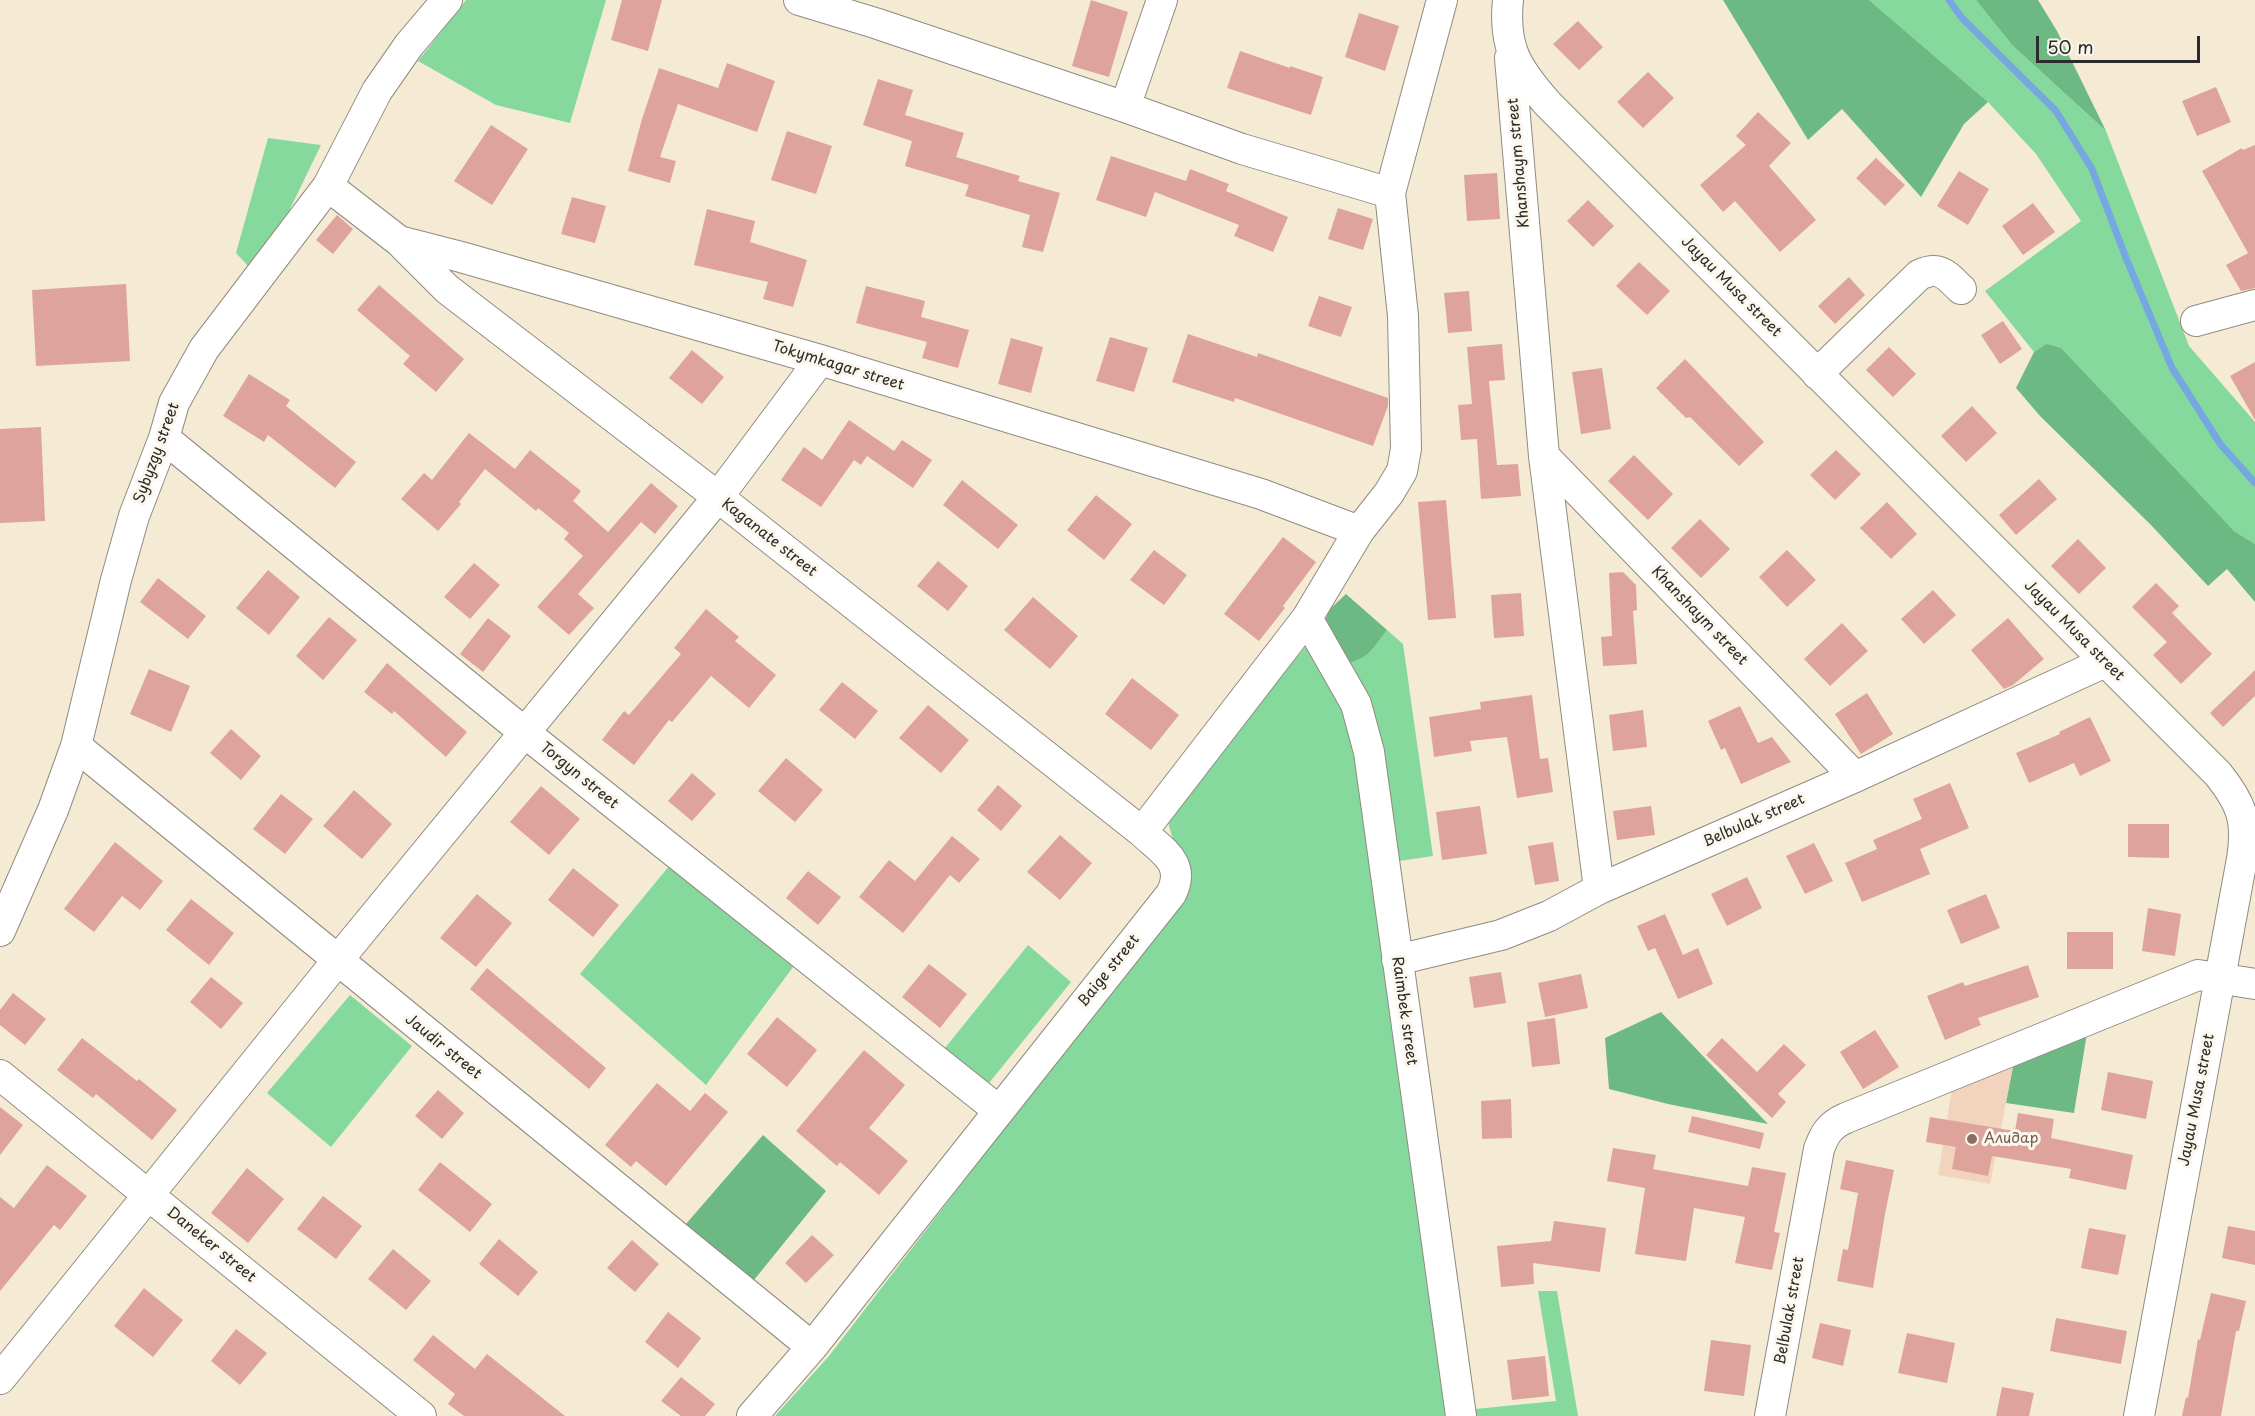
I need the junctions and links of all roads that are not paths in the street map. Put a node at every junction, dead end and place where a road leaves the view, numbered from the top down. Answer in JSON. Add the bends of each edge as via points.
{"nodes":[{"id":1,"x":447,"y":0,"type":"edge"},
{"id":2,"x":799,"y":0,"type":"edge"},
{"id":3,"x":1161,"y":0,"type":"edge"},
{"id":4,"x":1442,"y":0,"type":"edge"},
{"id":5,"x":1508,"y":0,"type":"edge"},
{"id":6,"x":879,"y":12,"type":"edge"},
{"id":7,"x":1510,"y":49,"type":"junction"},
{"id":8,"x":1125,"y":107,"type":"junction"},
{"id":9,"x":328,"y":186,"type":"junction"},
{"id":10,"x":1390,"y":193,"type":"junction"},
{"id":11,"x":399,"y":242,"type":"junction"},
{"id":12,"x":1961,"y":289,"type":"dead end"},
{"id":13,"x":2255,"y":305,"type":"edge"},
{"id":14,"x":2196,"y":321,"type":"dead end"},
{"id":15,"x":820,"y":360,"type":"junction"},
{"id":16,"x":1817,"y":374,"type":"junction"},
{"id":17,"x":164,"y":438,"type":"junction"},
{"id":18,"x":1544,"y":456,"type":"junction"},
{"id":19,"x":718,"y":497,"type":"junction"},
{"id":20,"x":1359,"y":531,"type":"junction"},
{"id":21,"x":1307,"y":618,"type":"junction"},
{"id":22,"x":2105,"y":662,"type":"junction"},
{"id":23,"x":524,"y":732,"type":"junction"},
{"id":24,"x":76,"y":746,"type":"junction"},
{"id":25,"x":1855,"y":777,"type":"junction"},
{"id":26,"x":2246,"y":795,"type":"edge"},
{"id":27,"x":1142,"y":832,"type":"junction"},
{"id":28,"x":1599,"y":889,"type":"junction"},
{"id":29,"x":0,"y":931,"type":"edge"},
{"id":30,"x":1397,"y":960,"type":"junction"},
{"id":31,"x":337,"y":961,"type":"junction"},
{"id":32,"x":2221,"y":977,"type":"junction"},
{"id":33,"x":2255,"y":984,"type":"edge"},
{"id":34,"x":0,"y":1075,"type":"edge"},
{"id":35,"x":998,"y":1110,"type":"junction"},
{"id":36,"x":150,"y":1196,"type":"junction"},
{"id":37,"x":812,"y":1347,"type":"junction"},
{"id":38,"x":0,"y":1379,"type":"edge"},
{"id":39,"x":421,"y":1416,"type":"edge"},
{"id":40,"x":752,"y":1416,"type":"edge"},
{"id":41,"x":1461,"y":1416,"type":"edge"},
{"id":42,"x":1770,"y":1416,"type":"edge"},
{"id":43,"x":2139,"y":1416,"type":"edge"}],
"edges":[{"from":1,"to":9,"type":"street","name":"Sybyzgy street","via":[[377,90]]},
{"from":2,"to":6,"type":"street"},
{"from":3,"to":8,"type":"street"},
{"from":4,"to":10,"type":"street"},
{"from":5,"to":7,"type":"street","name":"Jayau Musa street"},
{"from":6,"to":8,"type":"street"},
{"from":7,"to":16,"type":"street","name":"Jayau Musa street","via":[[1548,104]]},
{"from":7,"to":18,"type":"street","name":"Khanshaym street"},
{"from":8,"to":10,"type":"street","via":[[1242,149]]},
{"from":9,"to":11,"type":"street","name":"Tokymkagar street"},
{"from":9,"to":17,"type":"street","name":"Sybyzgy street","via":[[204,349],[174,403]]},
{"from":10,"to":20,"type":"street","via":[[1403,316],[1406,449],[1402,471]]},
{"from":11,"to":15,"type":"street","name":"Tokymkagar street"},
{"from":11,"to":19,"type":"street","name":"Kaganate street","via":[[447,290]]},
{"from":12,"to":16,"type":"street","via":[[1941,272],[1919,275]]},
{"from":13,"to":14,"type":"street"},
{"from":15,"to":19,"type":"street"},
{"from":15,"to":20,"type":"street","name":"Tokymkagar street","via":[[1261,494]]},
{"from":16,"to":22,"type":"street","name":"Jayau Musa street"},
{"from":17,"to":23,"type":"street","name":"Torgyn street"},
{"from":17,"to":24,"type":"street","name":"Sybyzgy street","via":[[124,548]]},
{"from":18,"to":25,"type":"street","name":"Khanshaym street"},
{"from":18,"to":28,"type":"street","name":"Khanshaym street"},
{"from":19,"to":23,"type":"street"},
{"from":19,"to":27,"type":"street","name":"Kaganate street"},
{"from":20,"to":21,"type":"street"},
{"from":21,"to":27,"type":"street"},
{"from":21,"to":30,"type":"street","name":"Raimbek street","via":[[1356,704],[1369,752]]},
{"from":22,"to":25,"type":"street","name":"Belbulak street"},
{"from":22,"to":26,"type":"street","name":"Jayau Musa street","via":[[2218,774]]},
{"from":23,"to":31,"type":"street"},
{"from":23,"to":35,"type":"street","name":"Torgyn street"},
{"from":24,"to":29,"type":"street","name":"Sybyzgy street","via":[[53,810]]},
{"from":24,"to":31,"type":"street","name":"Jaudir street"},
{"from":25,"to":28,"type":"street","name":"Belbulak street"},
{"from":26,"to":32,"type":"street","name":"Jayau Musa street","via":[[2245,844]]},
{"from":27,"to":35,"type":"street","name":"Baige street","via":[[1175,864],[1175,886]]},
{"from":28,"to":30,"type":"street","name":"Belbulak street","via":[[1549,916],[1501,935]]},
{"from":30,"to":41,"type":"street","name":"Raimbek street"},
{"from":31,"to":36,"type":"street"},
{"from":31,"to":37,"type":"street","name":"Jaudir street"},
{"from":32,"to":33,"type":"street","name":"Belbulak street"},
{"from":32,"to":42,"type":"street","name":"Belbulak street","via":[[2198,975],[1846,1118],[1828,1129],[1819,1149]]},
{"from":32,"to":43,"type":"street","name":"Jayau Musa street"},
{"from":34,"to":36,"type":"street","name":"Daneker street"},
{"from":35,"to":37,"type":"street","name":"Baige street"},
{"from":36,"to":38,"type":"street"},
{"from":36,"to":39,"type":"street","name":"Daneker street"},
{"from":37,"to":40,"type":"street","name":"Baige street"}]}
